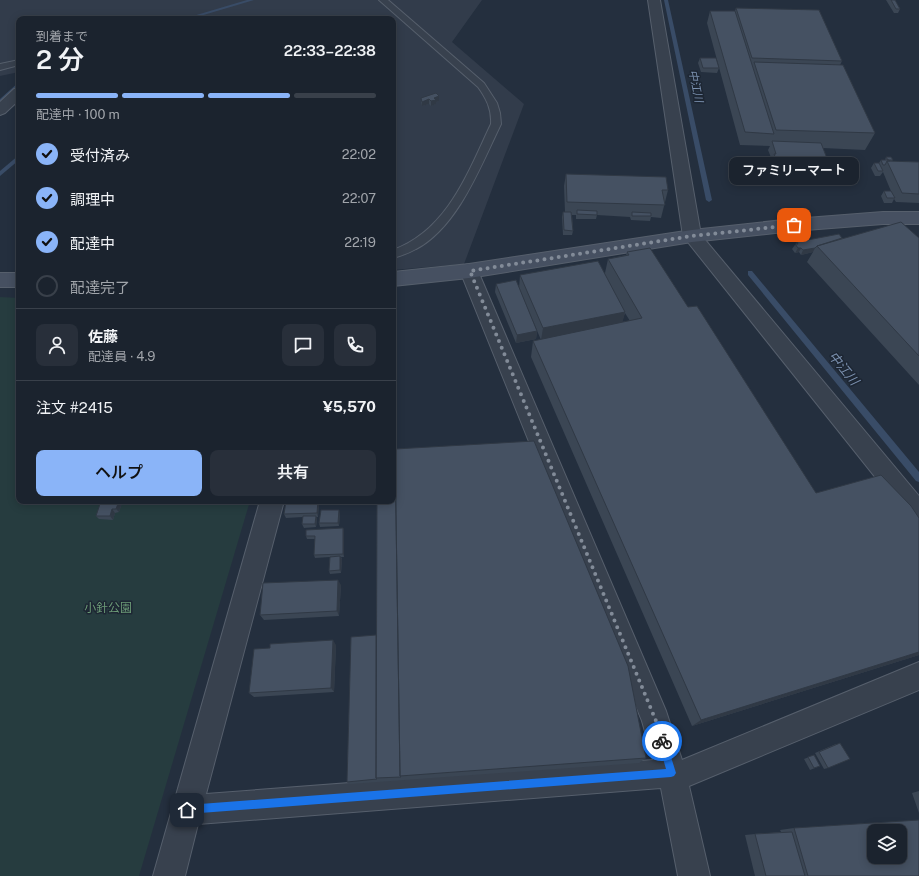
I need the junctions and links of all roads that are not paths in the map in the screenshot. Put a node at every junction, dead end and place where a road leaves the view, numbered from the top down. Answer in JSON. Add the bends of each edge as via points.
{"nodes":[{"id":1,"x":383,"y":0,"type":"edge"},
{"id":2,"x":654,"y":0,"type":"edge"},
{"id":3,"x":16,"y":63,"type":"edge"},
{"id":4,"x":0,"y":67,"type":"edge"},
{"id":5,"x":16,"y":95,"type":"edge"},
{"id":6,"x":0,"y":110,"type":"edge"},
{"id":7,"x":919,"y":218,"type":"edge"},
{"id":8,"x":692,"y":236,"type":"junction"},
{"id":9,"x":396,"y":253,"type":"edge"},
{"id":10,"x":470,"y":271,"type":"junction"},
{"id":11,"x":396,"y":279,"type":"edge"},
{"id":12,"x":0,"y":280,"type":"edge"},
{"id":13,"x":16,"y":280,"type":"edge"},
{"id":14,"x":271,"y":504,"type":"edge"},
{"id":15,"x":919,"y":514,"type":"edge"},
{"id":16,"x":919,"y":676,"type":"edge"},
{"id":17,"x":672,"y":776,"type":"junction"},
{"id":18,"x":187,"y":810,"type":"junction"},
{"id":19,"x":169,"y":876,"type":"edge"},
{"id":20,"x":694,"y":876,"type":"edge"}],
"edges":[{"from":1,"to":9,"type":"lane","via":[[481,85],[497,114],[496,124],[457,203],[425,239],[404,252]]},
{"from":2,"to":8,"type":"street"},
{"from":3,"to":4,"type":"lane"},
{"from":5,"to":6,"type":"street"},
{"from":7,"to":8,"type":"main road","via":[[883,218],[794,225]]},
{"from":8,"to":10,"type":"main road"},
{"from":8,"to":15,"type":"street"},
{"from":10,"to":11,"type":"main road"},
{"from":10,"to":17,"type":"street","via":[[656,721]]},
{"from":12,"to":13,"type":"main road"},
{"from":14,"to":18,"type":"street"},
{"from":16,"to":17,"type":"street"},
{"from":17,"to":18,"type":"street"},
{"from":17,"to":20,"type":"street"},
{"from":18,"to":19,"type":"street"}]}
